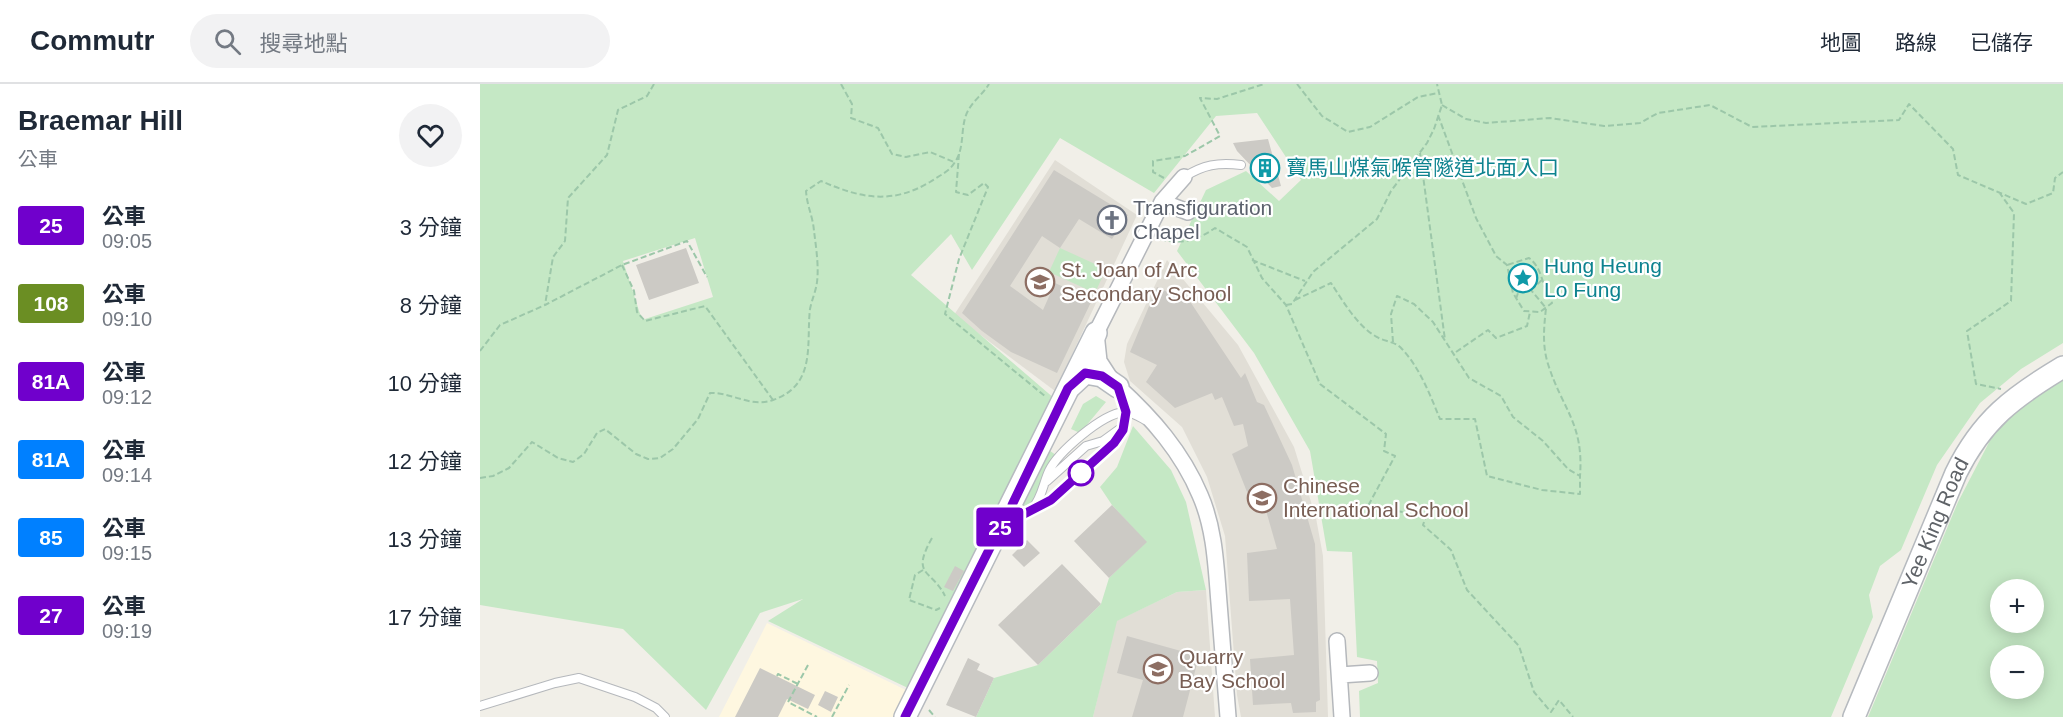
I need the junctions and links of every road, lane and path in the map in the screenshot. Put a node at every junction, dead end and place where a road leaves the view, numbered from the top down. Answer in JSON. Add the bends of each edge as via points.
{"nodes":[{"id":1,"x":654,"y":84,"type":"edge"},
{"id":2,"x":841,"y":84,"type":"edge"},
{"id":3,"x":988,"y":84,"type":"edge"},
{"id":4,"x":1264,"y":84,"type":"edge"},
{"id":5,"x":1297,"y":84,"type":"edge"},
{"id":6,"x":1437,"y":84,"type":"edge"},
{"id":7,"x":1438,"y":93,"type":"junction"},
{"id":8,"x":1442,"y":105,"type":"junction"},
{"id":9,"x":1438,"y":114,"type":"junction"},
{"id":10,"x":1420,"y":153,"type":"junction"},
{"id":11,"x":959,"y":154,"type":"junction"},
{"id":12,"x":955,"y":163,"type":"junction"},
{"id":13,"x":1241,"y":165,"type":"dead end"},
{"id":14,"x":959,"y":169,"type":"junction"},
{"id":15,"x":948,"y":171,"type":"junction"},
{"id":16,"x":2063,"y":172,"type":"edge"},
{"id":17,"x":1176,"y":179,"type":"junction"},
{"id":18,"x":1997,"y":189,"type":"junction"},
{"id":19,"x":1162,"y":202,"type":"junction"},
{"id":20,"x":1188,"y":212,"type":"dead end"},
{"id":21,"x":1155,"y":238,"type":"dead end"},
{"id":22,"x":1252,"y":260,"type":"junction"},
{"id":23,"x":622,"y":265,"type":"junction"},
{"id":24,"x":1507,"y":265,"type":"junction"},
{"id":25,"x":707,"y":277,"type":"dead end"},
{"id":26,"x":1542,"y":280,"type":"junction"},
{"id":27,"x":1307,"y":282,"type":"junction"},
{"id":28,"x":1531,"y":290,"type":"junction"},
{"id":29,"x":1516,"y":298,"type":"junction"},
{"id":30,"x":1295,"y":300,"type":"junction"},
{"id":31,"x":545,"y":305,"type":"junction"},
{"id":32,"x":1286,"y":305,"type":"junction"},
{"id":33,"x":1546,"y":308,"type":"junction"},
{"id":34,"x":1530,"y":312,"type":"junction"},
{"id":35,"x":1096,"y":333,"type":"junction"},
{"id":36,"x":1393,"y":342,"type":"junction"},
{"id":37,"x":1445,"y":344,"type":"junction"},
{"id":38,"x":480,"y":351,"type":"edge"},
{"id":39,"x":1455,"y":352,"type":"junction"},
{"id":40,"x":2063,"y":367,"type":"edge"},
{"id":41,"x":1115,"y":384,"type":"junction"},
{"id":42,"x":1068,"y":388,"type":"junction"},
{"id":43,"x":2004,"y":389,"type":"dead end"},
{"id":44,"x":1048,"y":398,"type":"dead end"},
{"id":45,"x":773,"y":400,"type":"junction"},
{"id":46,"x":1126,"y":412,"type":"junction"},
{"id":47,"x":1126,"y":423,"type":"junction"},
{"id":48,"x":1159,"y":428,"type":"junction"},
{"id":49,"x":1580,"y":476,"type":"junction"},
{"id":50,"x":480,"y":478,"type":"edge"},
{"id":51,"x":1045,"y":484,"type":"junction"},
{"id":52,"x":1029,"y":512,"type":"junction"},
{"id":53,"x":1001,"y":526,"type":"junction"},
{"id":54,"x":932,"y":538,"type":"dead end"},
{"id":55,"x":924,"y":570,"type":"junction"},
{"id":56,"x":949,"y":604,"type":"dead end"},
{"id":57,"x":942,"y":607,"type":"dead end"},
{"id":58,"x":1338,"y":641,"type":"dead end"},
{"id":59,"x":808,"y":665,"type":"dead end"},
{"id":60,"x":1370,"y":673,"type":"dead end"},
{"id":61,"x":1340,"y":675,"type":"junction"},
{"id":62,"x":777,"y":676,"type":"dead end"},
{"id":63,"x":798,"y":684,"type":"junction"},
{"id":64,"x":849,"y":685,"type":"dead end"},
{"id":65,"x":927,"y":702,"type":"dead end"},
{"id":66,"x":480,"y":706,"type":"edge"},
{"id":67,"x":906,"y":714,"type":"edge"},
{"id":68,"x":665,"y":717,"type":"edge"},
{"id":69,"x":817,"y":717,"type":"edge"},
{"id":70,"x":832,"y":717,"type":"edge"},
{"id":71,"x":935,"y":717,"type":"edge"},
{"id":72,"x":1228,"y":717,"type":"edge"},
{"id":73,"x":1342,"y":717,"type":"edge"},
{"id":74,"x":1573,"y":717,"type":"edge"},
{"id":75,"x":1854,"y":717,"type":"edge"}],
"edges":[{"from":1,"to":31,"type":"path","via":[[647,96],[618,110],[608,155],[568,198],[565,242],[553,257]]},
{"from":2,"to":12,"type":"path","via":[[852,104],[851,118],[878,128],[892,154],[906,157],[930,152]]},
{"from":3,"to":11,"type":"path","via":[[966,114]]},
{"from":4,"to":17,"type":"path","via":[[1217,99],[1200,98],[1220,136],[1185,156],[1153,161],[1153,172]]},
{"from":5,"to":7,"type":"path","via":[[1322,116],[1348,132],[1370,127],[1418,97]]},
{"from":6,"to":7,"type":"path"},
{"from":7,"to":8,"type":"path"},
{"from":8,"to":9,"type":"path"},
{"from":8,"to":18,"type":"path","via":[[1466,120],[1486,123],[1550,118],[1604,126],[1640,123],[1658,113],[1710,105],[1752,126],[1899,120],[1909,104],[1953,149],[1958,175]]},
{"from":9,"to":10,"type":"path"},
{"from":9,"to":24,"type":"path","via":[[1476,218],[1496,256]]},
{"from":10,"to":27,"type":"path","via":[[1391,191],[1377,219],[1313,272]]},
{"from":10,"to":37,"type":"path"},
{"from":11,"to":12,"type":"path"},
{"from":11,"to":14,"type":"path"},
{"from":12,"to":15,"type":"path"},
{"from":13,"to":17,"type":"lane","via":[[1208,165]]},
{"from":14,"to":15,"type":"path"},
{"from":14,"to":44,"type":"path","via":[[957,194],[968,195],[984,183],[988,187],[959,260],[945,314]]},
{"from":15,"to":45,"type":"path","via":[[915,191],[882,198],[847,192],[821,181],[806,191],[818,271],[810,311],[810,347],[796,384]]},
{"from":16,"to":18,"type":"path","via":[[2055,178],[2054,193],[2026,204]]},
{"from":17,"to":19,"type":"street"},
{"from":18,"to":43,"type":"path","via":[[2014,213],[2010,301],[1967,331],[1976,384]]},
{"from":19,"to":20,"type":"street"},
{"from":19,"to":35,"type":"street"},
{"from":21,"to":22,"type":"path","via":[[1169,242],[1193,240],[1215,228],[1247,247]]},
{"from":22,"to":27,"type":"path"},
{"from":22,"to":32,"type":"path"},
{"from":23,"to":25,"type":"path","via":[[687,241]]},
{"from":23,"to":31,"type":"path"},
{"from":23,"to":45,"type":"path","via":[[634,291],[637,312],[645,321],[705,306]]},
{"from":24,"to":26,"type":"path","via":[[1529,258],[1538,264]]},
{"from":24,"to":29,"type":"path"},
{"from":26,"to":28,"type":"path"},
{"from":26,"to":33,"type":"path","via":[[1552,303]]},
{"from":27,"to":30,"type":"path"},
{"from":28,"to":29,"type":"path","via":[[1523,278]]},
{"from":28,"to":33,"type":"path"},
{"from":29,"to":34,"type":"path","via":[[1524,311]]},
{"from":30,"to":32,"type":"path"},
{"from":30,"to":36,"type":"path","via":[[1331,283],[1367,329],[1376,337]]},
{"from":31,"to":38,"type":"path","via":[[500,325]]},
{"from":32,"to":74,"type":"path","via":[[1320,384],[1386,434],[1384,452],[1395,456],[1368,506],[1426,516],[1423,525],[1451,550],[1467,590],[1519,646],[1534,692],[1551,712],[1559,700]]},
{"from":33,"to":34,"type":"path"},
{"from":33,"to":49,"type":"path","via":[[1543,335],[1548,364],[1578,432]]},
{"from":34,"to":39,"type":"path","via":[[1527,326],[1496,338],[1488,330]]},
{"from":35,"to":41,"type":"street","via":[[1099,361]]},
{"from":35,"to":42,"type":"street"},
{"from":36,"to":37,"type":"path","via":[[1391,314],[1397,296],[1414,304],[1433,322]]},
{"from":36,"to":49,"type":"path","via":[[1402,348],[1425,384],[1440,419],[1475,419],[1487,476],[1542,490],[1580,494]]},
{"from":37,"to":39,"type":"path"},
{"from":39,"to":49,"type":"path","via":[[1469,378],[1501,396],[1513,417]]},
{"from":40,"to":75,"type":"street","name":"Yee King Road","via":[[2010,401],[1970,445]]},
{"from":41,"to":42,"type":"street","via":[[1085,373]]},
{"from":41,"to":46,"type":"lane"},
{"from":41,"to":48,"type":"street"},
{"from":42,"to":53,"type":"street"},
{"from":45,"to":50,"type":"path","via":[[752,401],[710,393],[698,418],[660,459],[639,456],[605,429],[573,462],[532,442],[510,467]]},
{"from":46,"to":47,"type":"lane"},
{"from":46,"to":48,"type":"lane"},
{"from":46,"to":51,"type":"lane","via":[[1106,418],[1079,438],[1057,459]]},
{"from":47,"to":51,"type":"lane","via":[[1103,441],[1086,446]]},
{"from":47,"to":52,"type":"lane","via":[[1119,437],[1097,459],[1051,500]]},
{"from":48,"to":72,"type":"street","via":[[1194,482],[1209,524],[1216,564]]},
{"from":51,"to":52,"type":"lane"},
{"from":52,"to":53,"type":"lane"},
{"from":53,"to":67,"type":"street"},
{"from":54,"to":55,"type":"path","via":[[925,550]]},
{"from":55,"to":56,"type":"path"},
{"from":55,"to":57,"type":"path","via":[[915,576],[909,600],[936,610]]},
{"from":58,"to":61,"type":"street"},
{"from":59,"to":63,"type":"path"},
{"from":60,"to":61,"type":"street"},
{"from":61,"to":73,"type":"street"},
{"from":62,"to":63,"type":"path"},
{"from":63,"to":69,"type":"path","via":[[788,702]]},
{"from":64,"to":70,"type":"path"},
{"from":65,"to":71,"type":"path"},
{"from":66,"to":68,"type":"lane","via":[[555,683],[585,679],[643,700]]}]}
